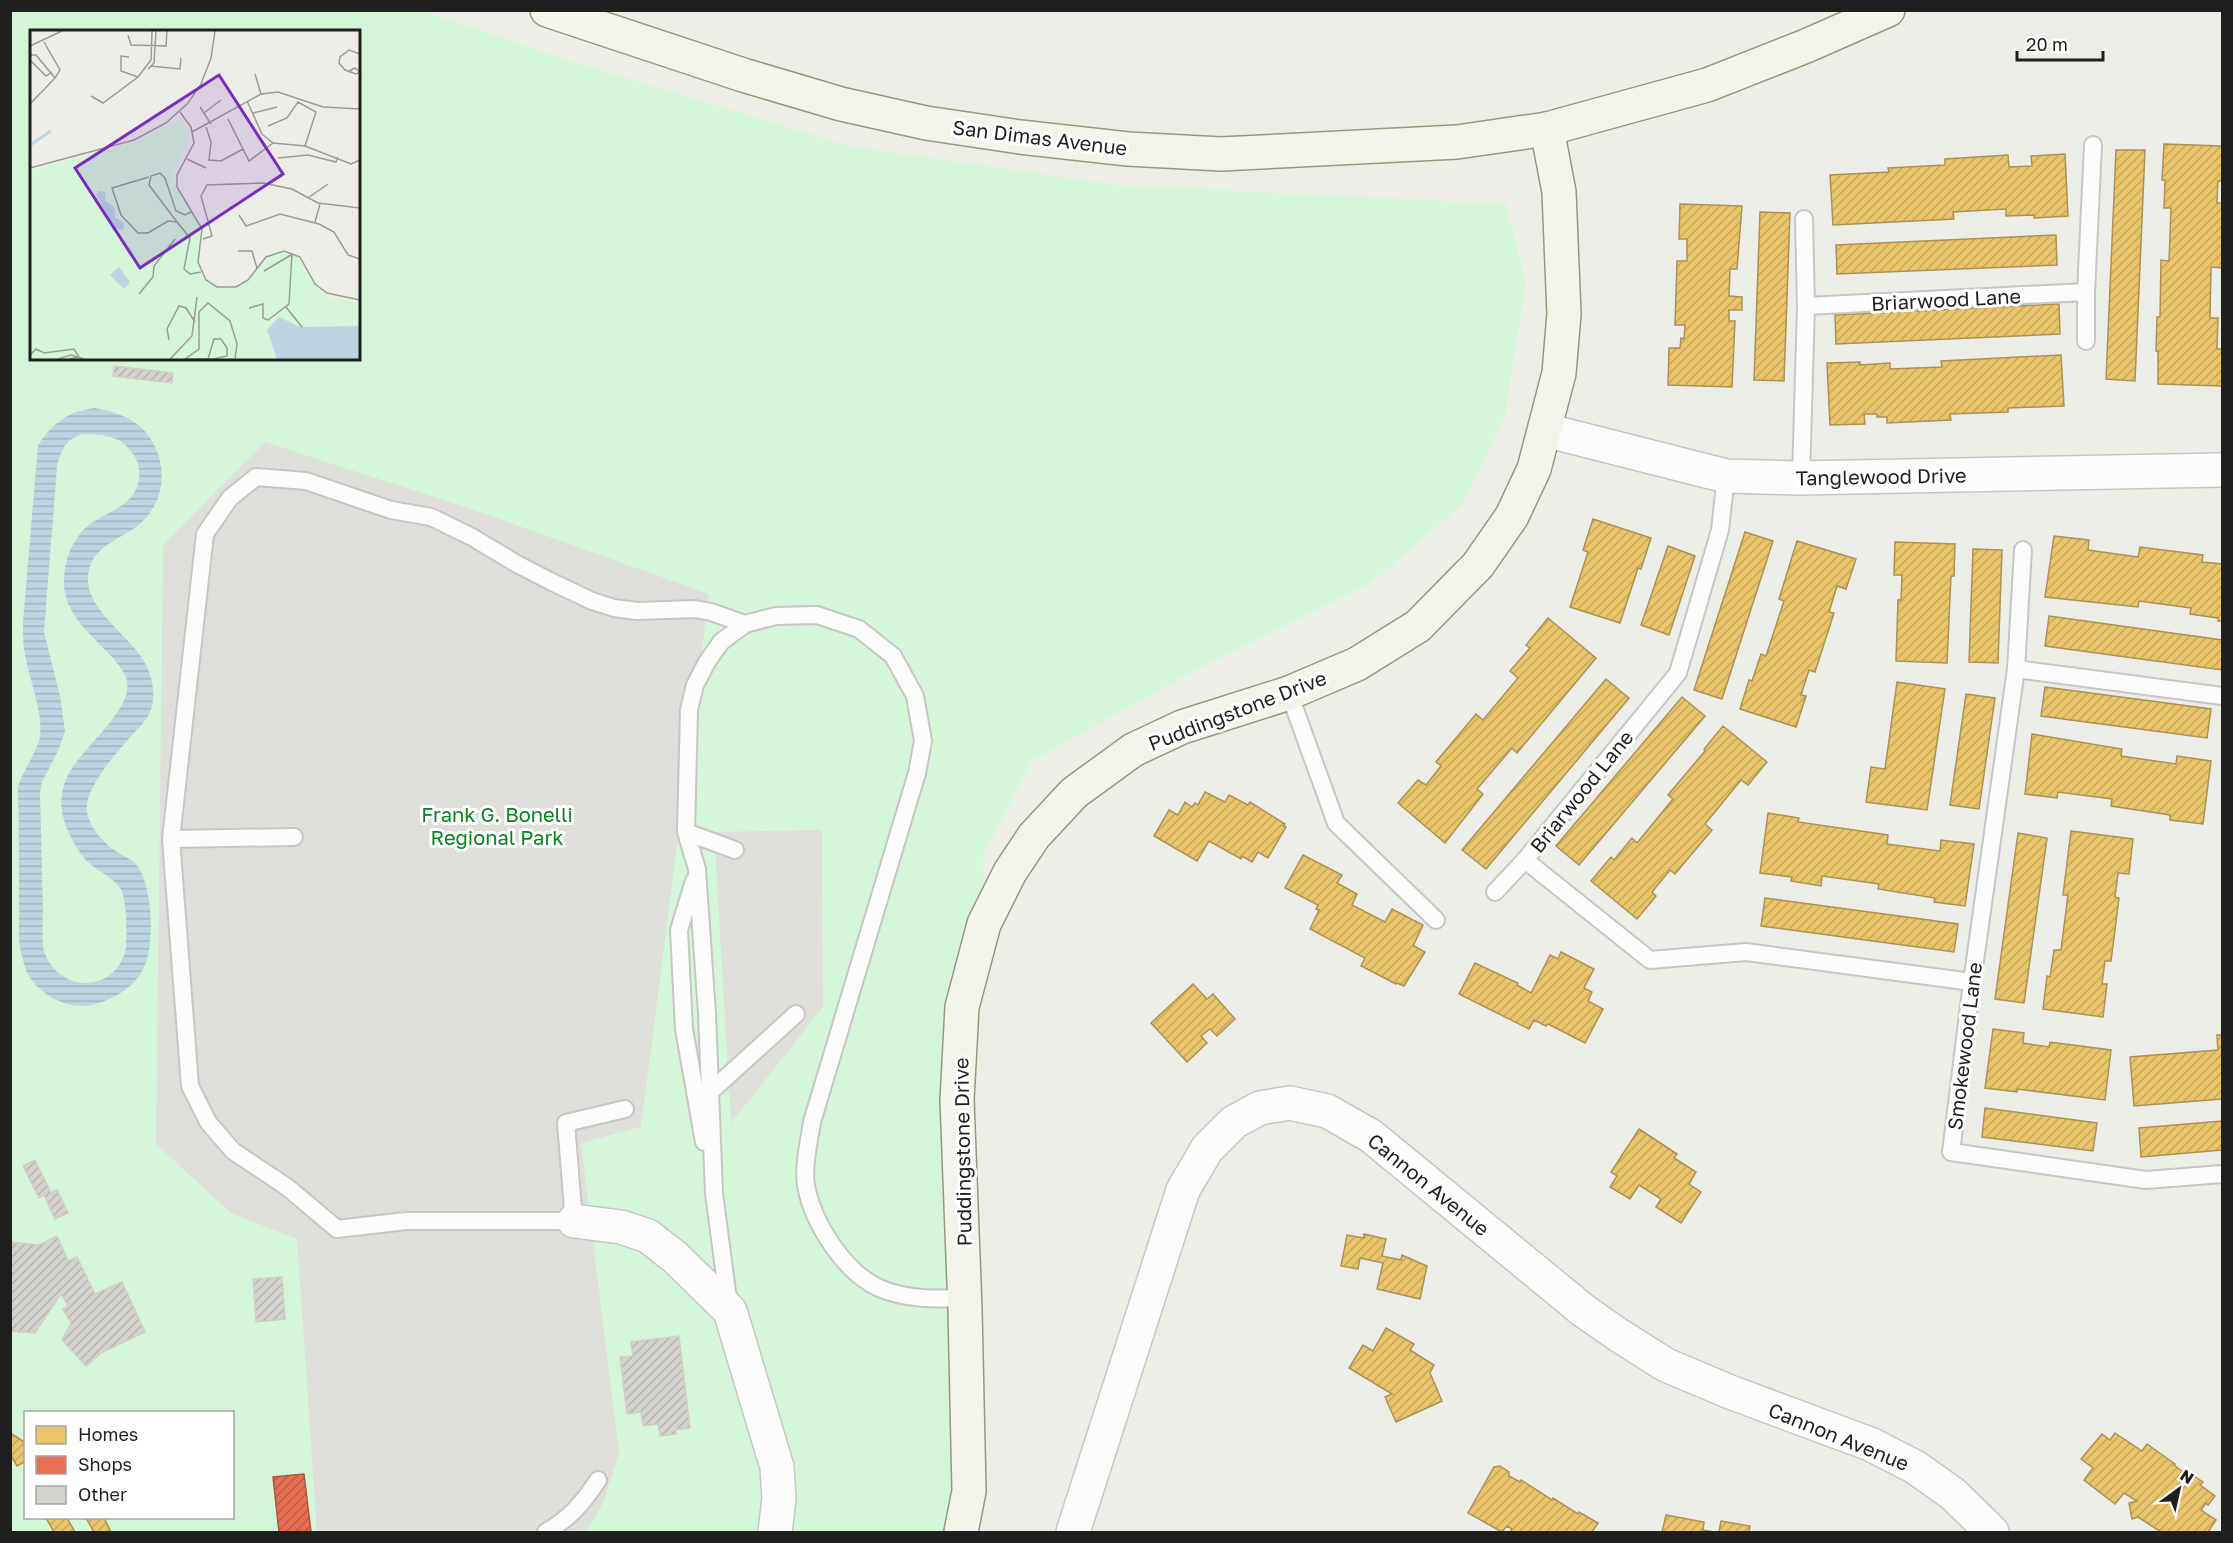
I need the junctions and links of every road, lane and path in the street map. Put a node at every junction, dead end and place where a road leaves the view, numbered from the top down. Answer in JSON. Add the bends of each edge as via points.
{"nodes":[{"id":1,"x":547,"y":10,"type":"edge"},
{"id":2,"x":1888,"y":10,"type":"edge"},
{"id":3,"x":1547,"y":129,"type":"junction"},
{"id":4,"x":2093,"y":145,"type":"dead end"},
{"id":5,"x":1804,"y":219,"type":"dead end"},
{"id":6,"x":2086,"y":292,"type":"junction"},
{"id":7,"x":1806,"y":306,"type":"junction"},
{"id":8,"x":2085,"y":341,"type":"dead end"},
{"id":9,"x":1545,"y":430,"type":"junction"},
{"id":10,"x":2223,"y":470,"type":"edge"},
{"id":11,"x":1726,"y":476,"type":"junction"},
{"id":12,"x":1801,"y":478,"type":"junction"},
{"id":13,"x":2023,"y":550,"type":"dead end"},
{"id":14,"x":746,"y":624,"type":"junction"},
{"id":15,"x":2016,"y":669,"type":"junction"},
{"id":16,"x":1289,"y":693,"type":"junction"},
{"id":17,"x":2223,"y":696,"type":"edge"},
{"id":18,"x":686,"y":832,"type":"junction"},
{"id":19,"x":294,"y":837,"type":"dead end"},
{"id":20,"x":171,"y":839,"type":"junction"},
{"id":21,"x":735,"y":850,"type":"dead end"},
{"id":22,"x":1525,"y":860,"type":"junction"},
{"id":23,"x":697,"y":869,"type":"junction"},
{"id":24,"x":1494,"y":892,"type":"dead end"},
{"id":25,"x":1436,"y":920,"type":"dead end"},
{"id":26,"x":1972,"y":982,"type":"junction"},
{"id":27,"x":796,"y":1014,"type":"dead end"},
{"id":28,"x":710,"y":1092,"type":"junction"},
{"id":29,"x":625,"y":1109,"type":"dead end"},
{"id":30,"x":2223,"y":1174,"type":"edge"},
{"id":31,"x":714,"y":1193,"type":"junction"},
{"id":32,"x":574,"y":1221,"type":"junction"},
{"id":33,"x":965,"y":1298,"type":"junction"},
{"id":34,"x":730,"y":1311,"type":"junction"},
{"id":35,"x":598,"y":1480,"type":"dead end"},
{"id":36,"x":546,"y":1533,"type":"edge"},
{"id":37,"x":775,"y":1533,"type":"edge"},
{"id":38,"x":962,"y":1533,"type":"edge"},
{"id":39,"x":1073,"y":1533,"type":"edge"},
{"id":40,"x":1992,"y":1533,"type":"edge"}],
"edges":[{"from":1,"to":3,"type":"street","name":"San Dimas Avenue","via":[[841,104],[926,123],[1020,137],[1221,154],[1457,142]]},
{"from":2,"to":3,"type":"street","name":"San Dimas Avenue","via":[[1707,85]]},
{"from":3,"to":9,"type":"street","name":"Puddingstone Drive","via":[[1559,192],[1564,314],[1559,373]]},
{"from":4,"to":6,"type":"lane"},
{"from":5,"to":7,"type":"lane"},
{"from":6,"to":7,"type":"lane","name":"Briarwood Lane"},
{"from":6,"to":8,"type":"lane"},
{"from":7,"to":12,"type":"lane"},
{"from":9,"to":11,"type":"street","name":"Tanglewood Drive"},
{"from":9,"to":16,"type":"street","name":"Puddingstone Drive","via":[[1534,469],[1512,516],[1478,565],[1418,626],[1357,664]]},
{"from":10,"to":12,"type":"street","name":"Tanglewood Drive"},
{"from":11,"to":12,"type":"street","name":"Tanglewood Drive"},
{"from":11,"to":22,"type":"lane","name":"Briarwood Lane","via":[[1720,530],[1678,673]]},
{"from":13,"to":15,"type":"lane","name":"Smokewood Lane"},
{"from":14,"to":18,"type":"lane","via":[[721,642],[695,685],[689,710]]},
{"from":14,"to":20,"type":"lane","via":[[695,609],[614,608],[535,573],[431,516],[391,510],[306,481],[256,477],[230,498],[205,534]]},
{"from":14,"to":33,"type":"lane","via":[[776,616],[817,615],[859,629],[893,656],[915,696],[923,741],[917,773],[812,1122],[806,1185],[816,1219],[836,1251],[855,1271],[878,1287],[921,1298]]},
{"from":15,"to":17,"type":"lane"},
{"from":15,"to":26,"type":"lane","name":"Smokewood Lane"},
{"from":16,"to":25,"type":"lane","via":[[1336,824]]},
{"from":16,"to":33,"type":"street","name":"Puddingstone Drive","via":[[1182,727],[1133,750],[1074,793],[1034,836],[1010,872],[984,924],[962,1007],[957,1100]]},
{"from":18,"to":21,"type":"lane"},
{"from":18,"to":23,"type":"lane"},
{"from":19,"to":20,"type":"lane"},
{"from":20,"to":32,"type":"lane","via":[[190,1086],[208,1122],[233,1151],[287,1187],[337,1229],[406,1221]]},
{"from":22,"to":24,"type":"lane"},
{"from":22,"to":26,"type":"lane","name":"Briarwood Lane","via":[[1650,960],[1746,952]]},
{"from":23,"to":28,"type":"lane"},
{"from":23,"to":31,"type":"lane","via":[[679,930],[683,1018]]},
{"from":26,"to":30,"type":"lane","name":"Smokewood Lane","via":[[1951,1152],[2146,1179]]},
{"from":27,"to":28,"type":"lane"},
{"from":28,"to":31,"type":"lane"},
{"from":29,"to":32,"type":"lane","via":[[566,1123]]},
{"from":31,"to":34,"type":"lane"},
{"from":32,"to":34,"type":"street","via":[[621,1227],[648,1236]]},
{"from":33,"to":38,"type":"street","name":"Puddingstone Drive","via":[[969,1491]]},
{"from":34,"to":37,"type":"street","via":[[777,1467]]},
{"from":35,"to":36,"type":"lane","via":[[583,1503]]},
{"from":39,"to":40,"type":"street","name":"Cannon Avenue","via":[[1184,1190],[1207,1149],[1234,1122],[1260,1107],[1290,1103],[1327,1112],[1371,1136],[1584,1311],[1657,1359],[1730,1392],[1870,1444],[1915,1467],[1953,1494]]}]}
